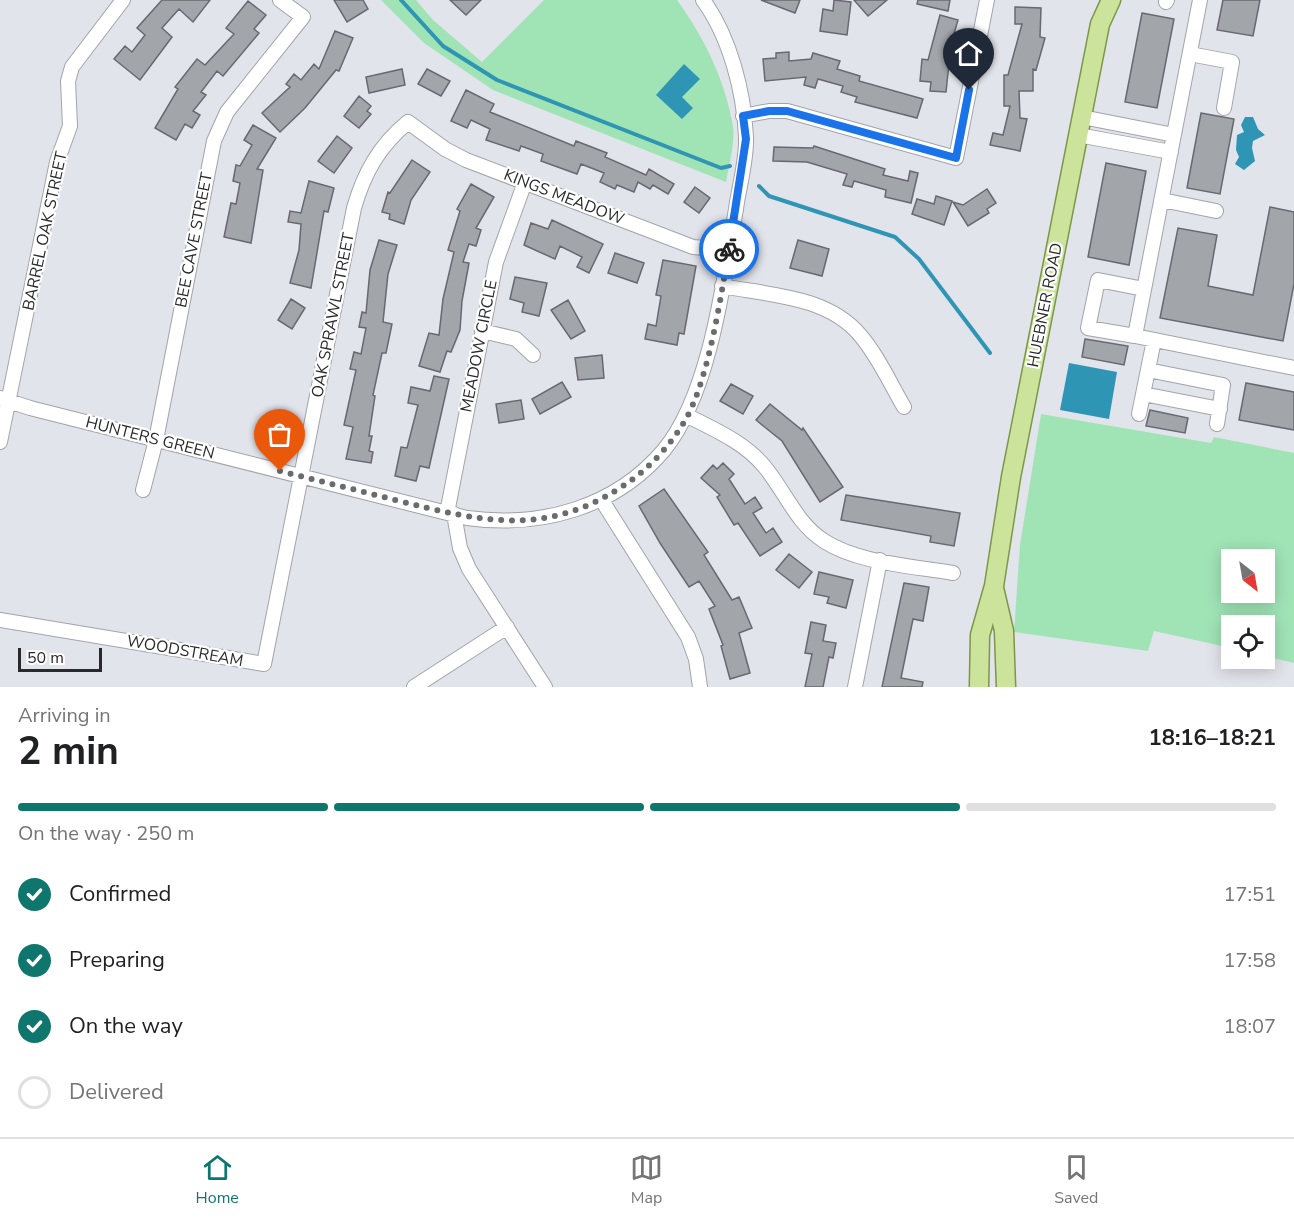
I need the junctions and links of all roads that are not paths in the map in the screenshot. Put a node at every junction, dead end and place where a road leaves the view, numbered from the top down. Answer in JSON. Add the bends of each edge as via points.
{"nodes":[{"id":1,"x":123,"y":0,"type":"edge"},
{"id":2,"x":280,"y":0,"type":"edge"},
{"id":3,"x":703,"y":0,"type":"edge"},
{"id":4,"x":987,"y":0,"type":"edge"},
{"id":5,"x":1096,"y":0,"type":"edge"},
{"id":6,"x":1112,"y":0,"type":"edge"},
{"id":7,"x":1200,"y":0,"type":"edge"},
{"id":8,"x":1100,"y":24,"type":"junction"},
{"id":9,"x":1190,"y":54,"type":"junction"},
{"id":10,"x":1224,"y":108,"type":"dead end"},
{"id":11,"x":743,"y":116,"type":"junction"},
{"id":12,"x":1082,"y":117,"type":"junction"},
{"id":13,"x":408,"y":122,"type":"joint"},
{"id":14,"x":1078,"y":135,"type":"junction"},
{"id":15,"x":1174,"y":135,"type":"junction"},
{"id":16,"x":1171,"y":152,"type":"junction"},
{"id":17,"x":525,"y":182,"type":"junction"},
{"id":18,"x":1162,"y":200,"type":"junction"},
{"id":19,"x":1216,"y":211,"type":"dead end"},
{"id":20,"x":729,"y":250,"type":"junction"},
{"id":21,"x":722,"y":286,"type":"junction"},
{"id":22,"x":1144,"y":289,"type":"junction"},
{"id":23,"x":482,"y":331,"type":"junction"},
{"id":24,"x":1135,"y":336,"type":"junction"},
{"id":25,"x":1154,"y":340,"type":"junction"},
{"id":26,"x":533,"y":355,"type":"dead end"},
{"id":27,"x":1294,"y":368,"type":"edge"},
{"id":28,"x":1148,"y":370,"type":"junction"},
{"id":29,"x":1143,"y":394,"type":"junction"},
{"id":30,"x":5,"y":400,"type":"edge"},
{"id":31,"x":904,"y":407,"type":"dead end"},
{"id":32,"x":1220,"y":409,"type":"junction"},
{"id":33,"x":1139,"y":414,"type":"dead end"},
{"id":34,"x":688,"y":416,"type":"junction"},
{"id":35,"x":1217,"y":424,"type":"dead end"},
{"id":36,"x":156,"y":440,"type":"junction"},
{"id":37,"x":0,"y":442,"type":"edge"},
{"id":38,"x":301,"y":476,"type":"junction"},
{"id":39,"x":143,"y":490,"type":"dead end"},
{"id":40,"x":602,"y":499,"type":"junction"},
{"id":41,"x":450,"y":514,"type":"junction"},
{"id":42,"x":880,"y":560,"type":"junction"},
{"id":43,"x":952,"y":573,"type":"dead end"},
{"id":44,"x":994,"y":586,"type":"junction"},
{"id":45,"x":0,"y":620,"type":"edge"},
{"id":46,"x":507,"y":627,"type":"junction"},
{"id":47,"x":264,"y":664,"type":"joint"},
{"id":48,"x":414,"y":687,"type":"edge"},
{"id":49,"x":545,"y":687,"type":"edge"},
{"id":50,"x":700,"y":687,"type":"edge"},
{"id":51,"x":855,"y":687,"type":"edge"},
{"id":52,"x":979,"y":687,"type":"edge"},
{"id":53,"x":1006,"y":687,"type":"edge"}],
"edges":[{"from":1,"to":30,"type":"street","name":"BARREL OAK STREET","via":[[72,67],[68,81],[70,126],[57,162]]},
{"from":2,"to":36,"type":"street","name":"BEE CAVE STREET","via":[[303,17],[227,112],[214,141]]},
{"from":3,"to":11,"type":"street","name":"HUNTERS GREEN","via":[[732,62]]},
{"from":4,"to":11,"type":"street","via":[[956,158],[787,111]]},
{"from":5,"to":8,"type":"main road","name":"HUEBNER ROAD"},
{"from":6,"to":8,"type":"main road","name":"HUEBNER ROAD"},
{"from":7,"to":9,"type":"street"},
{"from":8,"to":12,"type":"main road","name":"HUEBNER ROAD"},
{"from":9,"to":10,"type":"street","via":[[1232,62]]},
{"from":9,"to":15,"type":"street"},
{"from":11,"to":20,"type":"street","name":"HUNTERS GREEN","via":[[746,139]]},
{"from":12,"to":14,"type":"main road","name":"HUEBNER ROAD"},
{"from":12,"to":15,"type":"street"},
{"from":13,"to":17,"type":"street","name":"KINGS MEADOW","via":[[445,149]]},
{"from":13,"to":38,"type":"street","name":"OAK SPRAWL STREET","via":[[387,142],[361,182]]},
{"from":14,"to":16,"type":"street"},
{"from":14,"to":44,"type":"main road","name":"HUEBNER ROAD","via":[[1011,477]]},
{"from":15,"to":16,"type":"street"},
{"from":16,"to":18,"type":"street"},
{"from":17,"to":20,"type":"street","name":"KINGS MEADOW","via":[[693,247]]},
{"from":17,"to":23,"type":"street","name":"MEADOW CIRCLE","via":[[496,262]]},
{"from":18,"to":19,"type":"street"},
{"from":18,"to":22,"type":"street"},
{"from":20,"to":21,"type":"street","name":"HUNTERS GREEN"},
{"from":21,"to":31,"type":"street","via":[[807,302],[845,320],[866,344]]},
{"from":21,"to":34,"type":"street","name":"HUNTERS GREEN","via":[[703,372]]},
{"from":22,"to":24,"type":"street"},
{"from":22,"to":24,"type":"street","via":[[1098,280],[1088,328]]},
{"from":23,"to":26,"type":"street","via":[[516,339]]},
{"from":23,"to":41,"type":"street","name":"MEADOW CIRCLE"},
{"from":24,"to":25,"type":"street"},
{"from":25,"to":27,"type":"street"},
{"from":25,"to":28,"type":"street"},
{"from":28,"to":29,"type":"street"},
{"from":28,"to":32,"type":"street","via":[[1223,385]]},
{"from":29,"to":32,"type":"street"},
{"from":29,"to":33,"type":"street"},
{"from":30,"to":36,"type":"street","name":"HUNTERS GREEN"},
{"from":30,"to":37,"type":"street","name":"BARREL OAK STREET"},
{"from":32,"to":35,"type":"street"},
{"from":34,"to":40,"type":"street","name":"HUNTERS GREEN","via":[[648,467]]},
{"from":34,"to":42,"type":"street","via":[[732,439],[759,460],[799,518],[823,541],[854,555]]},
{"from":36,"to":38,"type":"street","name":"HUNTERS GREEN"},
{"from":36,"to":39,"type":"street","name":"BEE CAVE STREET"},
{"from":38,"to":41,"type":"street","name":"HUNTERS GREEN"},
{"from":38,"to":47,"type":"street","name":"OAK SPRAWL STREET"},
{"from":40,"to":41,"type":"street","name":"HUNTERS GREEN","via":[[532,520],[489,521]]},
{"from":40,"to":50,"type":"street","via":[[688,637]]},
{"from":41,"to":46,"type":"street","name":"MEADOW CIRCLE","via":[[464,559]]},
{"from":42,"to":43,"type":"street"},
{"from":42,"to":51,"type":"street"},
{"from":44,"to":52,"type":"main road","name":"HUEBNER ROAD","via":[[980,635]]},
{"from":44,"to":53,"type":"main road","name":"HUEBNER ROAD","via":[[1004,631]]},
{"from":45,"to":47,"type":"street","name":"WOODSTREAM"},
{"from":46,"to":48,"type":"street"},
{"from":46,"to":49,"type":"street","name":"MEADOW CIRCLE"}]}
